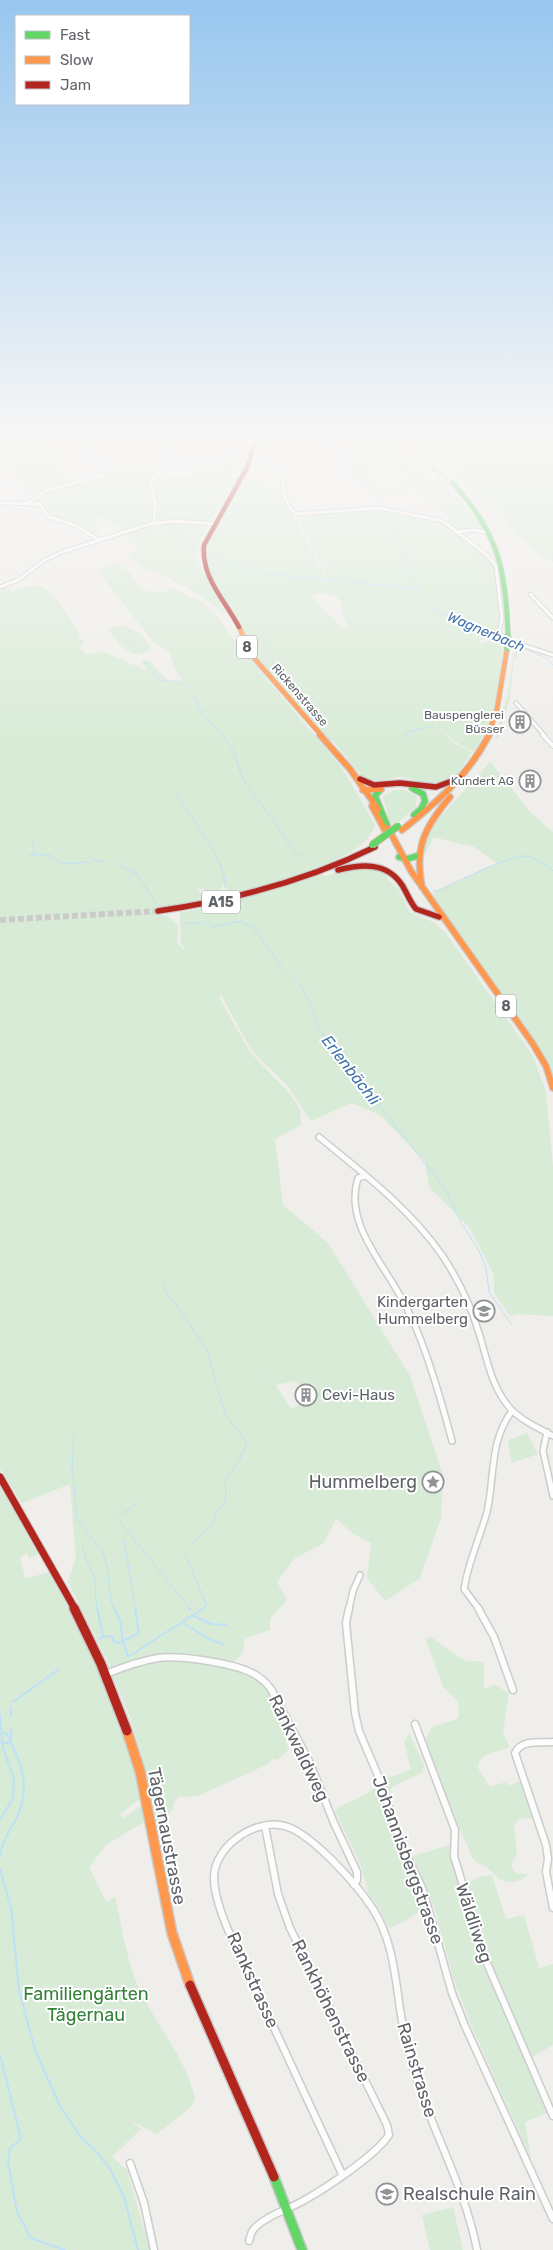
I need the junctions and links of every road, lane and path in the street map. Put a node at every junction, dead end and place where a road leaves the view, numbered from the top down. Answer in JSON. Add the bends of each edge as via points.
{"nodes":[{"id":1,"x":76,"y":548,"type":"edge"},
{"id":2,"x":203,"y":548,"type":"edge"},
{"id":3,"x":478,"y":548,"type":"edge"},
{"id":4,"x":496,"y":548,"type":"edge"},
{"id":5,"x":0,"y":588,"type":"edge"},
{"id":6,"x":530,"y":594,"type":"dead end"},
{"id":7,"x":553,"y":618,"type":"edge"},
{"id":8,"x":553,"y":655,"type":"edge"},
{"id":9,"x":516,"y":703,"type":"dead end"},
{"id":10,"x":553,"y":746,"type":"edge"},
{"id":11,"x":331,"y":747,"type":"junction"},
{"id":12,"x":471,"y":770,"type":"junction"},
{"id":13,"x":465,"y":777,"type":"junction"},
{"id":14,"x":360,"y":779,"type":"junction"},
{"id":15,"x":382,"y":787,"type":"junction"},
{"id":16,"x":366,"y":791,"type":"junction"},
{"id":17,"x":387,"y":825,"type":"junction"},
{"id":18,"x":400,"y":828,"type":"junction"},
{"id":19,"x":417,"y":856,"type":"junction"},
{"id":20,"x":402,"y":858,"type":"junction"},
{"id":21,"x":322,"y":874,"type":"junction"},
{"id":22,"x":422,"y":887,"type":"junction"},
{"id":23,"x":435,"y":908,"type":"junction"},
{"id":24,"x":158,"y":911,"type":"tunnel mouth"},
{"id":25,"x":421,"y":912,"type":"junction"},
{"id":26,"x":439,"y":917,"type":"junction"},
{"id":27,"x":478,"y":968,"type":"junction"},
{"id":28,"x":553,"y":1088,"type":"edge"},
{"id":29,"x":319,"y":1136,"type":"dead end"},
{"id":30,"x":365,"y":1176,"type":"junction"},
{"id":31,"x":512,"y":1411,"type":"junction"},
{"id":32,"x":546,"y":1432,"type":"junction"},
{"id":33,"x":553,"y":1436,"type":"edge"},
{"id":34,"x":452,"y":1440,"type":"dead end"},
{"id":35,"x":0,"y":1477,"type":"edge"},
{"id":36,"x":553,"y":1496,"type":"edge"},
{"id":37,"x":360,"y":1575,"type":"dead end"},
{"id":38,"x":106,"y":1674,"type":"junction"},
{"id":39,"x":514,"y":1690,"type":"dead end"},
{"id":40,"x":415,"y":1724,"type":"dead end"},
{"id":41,"x":553,"y":1742,"type":"edge"},
{"id":42,"x":265,"y":1826,"type":"junction"},
{"id":43,"x":339,"y":1868,"type":"joint"},
{"id":44,"x":354,"y":1885,"type":"junction"},
{"id":45,"x":553,"y":1908,"type":"edge"},
{"id":46,"x":553,"y":2116,"type":"edge"},
{"id":47,"x":130,"y":2163,"type":"dead end"},
{"id":48,"x":342,"y":2174,"type":"junction"},
{"id":49,"x":287,"y":2210,"type":"junction"},
{"id":50,"x":553,"y":2219,"type":"edge"},
{"id":51,"x":249,"y":2241,"type":"dead end"},
{"id":52,"x":154,"y":2250,"type":"edge"},
{"id":53,"x":302,"y":2250,"type":"edge"},
{"id":54,"x":477,"y":2250,"type":"edge"}],
"edges":[{"from":1,"to":5,"type":"street","via":[[52,556],[18,580]]},
{"from":2,"to":11,"type":"main road","name":"Rickenstrasse","number":"8","via":[[205,570],[236,619],[252,655]]},
{"from":3,"to":8,"type":"street","via":[[496,566],[502,618],[499,634]]},
{"from":4,"to":12,"type":"main road","number":"A15","bridge":true,"via":[[506,596],[508,636],[503,687],[494,723]]},
{"from":6,"to":7,"type":"street"},
{"from":9,"to":10,"type":"street"},
{"from":11,"to":14,"type":"main road","name":"Rickenstrasse","number":"8"},
{"from":11,"to":16,"type":"main road","name":"Rickenstrasse","number":"8"},
{"from":12,"to":13,"type":"main road","number":"A15"},
{"from":12,"to":15,"type":"main road","via":[[438,788],[401,783]]},
{"from":13,"to":18,"type":"main road","number":"A15","via":[[437,803]]},
{"from":13,"to":19,"type":"main road","via":[[429,824]]},
{"from":14,"to":15,"type":"main road","via":[[370,786]]},
{"from":14,"to":16,"type":"main road","name":"Rickenstrasse","number":"8"},
{"from":15,"to":16,"type":"main road"},
{"from":15,"to":17,"type":"main road","via":[[375,796]]},
{"from":15,"to":18,"type":"main road","via":[[409,787],[425,798],[422,809]]},
{"from":16,"to":17,"type":"main road","name":"Rickenstrasse","number":"8"},
{"from":16,"to":20,"type":"main road","name":"Rickenstrasse","number":"8"},
{"from":17,"to":20,"type":"main road","name":"Rickenstrasse","number":"8"},
{"from":18,"to":21,"type":"main road","number":"A15","via":[[353,859]]},
{"from":19,"to":20,"type":"main road"},
{"from":19,"to":22,"type":"main road"},
{"from":20,"to":22,"type":"main road","name":"Rickenstrasse","number":"8"},
{"from":20,"to":23,"type":"main road","name":"Rickenstrasse","number":"8"},
{"from":21,"to":24,"type":"main road","number":"A15","via":[[246,897]]},
{"from":21,"to":25,"type":"main road","via":[[360,866],[384,868],[397,876],[412,904]]},
{"from":22,"to":23,"type":"main road","name":"Rickenstrasse","number":"8"},
{"from":23,"to":25,"type":"main road"},
{"from":23,"to":26,"type":"main road","name":"Rickenstrasse","number":"8"},
{"from":23,"to":27,"type":"main road","name":"Rickenstrasse","number":"8"},
{"from":25,"to":26,"type":"main road"},
{"from":26,"to":27,"type":"main road","name":"Rickenstrasse","number":"8"},
{"from":27,"to":28,"type":"main road","name":"Rickenstrasse","number":"8","via":[[533,1044],[546,1066]]},
{"from":29,"to":30,"type":"street"},
{"from":30,"to":31,"type":"street","via":[[419,1226],[450,1268],[472,1314],[497,1390]]},
{"from":30,"to":34,"type":"street","via":[[358,1178],[356,1185],[364,1237],[400,1294],[424,1347]]},
{"from":31,"to":32,"type":"street"},
{"from":31,"to":39,"type":"street","via":[[498,1433],[488,1505],[470,1555],[464,1589],[477,1603],[488,1623]]},
{"from":32,"to":33,"type":"street"},
{"from":32,"to":36,"type":"street","via":[[543,1451]]},
{"from":35,"to":38,"type":"main road","name":"Tägernaustrasse","via":[[82,1620]]},
{"from":37,"to":50,"type":"street","name":"Johannisbergstrasse","via":[[346,1617],[359,1731],[422,1890],[465,2026]]},
{"from":38,"to":44,"type":"street","name":"Rankwaldweg","via":[[160,1658],[238,1667],[262,1679],[271,1689],[314,1771],[357,1872]]},
{"from":38,"to":49,"type":"main road","name":"Tägernaustrasse","via":[[140,1770],[158,1874],[177,1955]]},
{"from":40,"to":46,"type":"street","name":"Wäldliweg","via":[[455,1830],[454,1856],[486,1961]]},
{"from":41,"to":45,"type":"street","via":[[524,1744],[515,1753],[546,1845],[546,1872]]},
{"from":42,"to":43,"type":"street","name":"Rankstrasse","via":[[292,1828]]},
{"from":42,"to":48,"type":"street","name":"Rankhöhenstrasse","via":[[278,1894],[290,1928],[388,2130],[383,2144]]},
{"from":42,"to":48,"type":"street","name":"Rankstrasse","via":[[251,1830],[226,1848],[216,1865],[215,1884],[234,1943]]},
{"from":43,"to":44,"type":"street","name":"Rainstrasse"},
{"from":44,"to":54,"type":"street","name":"Rainstrasse","via":[[374,1911],[387,1940],[411,2062],[468,2214]]},
{"from":47,"to":52,"type":"street","via":[[144,2203]]},
{"from":48,"to":49,"type":"street"},
{"from":49,"to":51,"type":"street","via":[[282,2210],[253,2230]]},
{"from":49,"to":53,"type":"main road","name":"Tägernaustrasse"}]}
